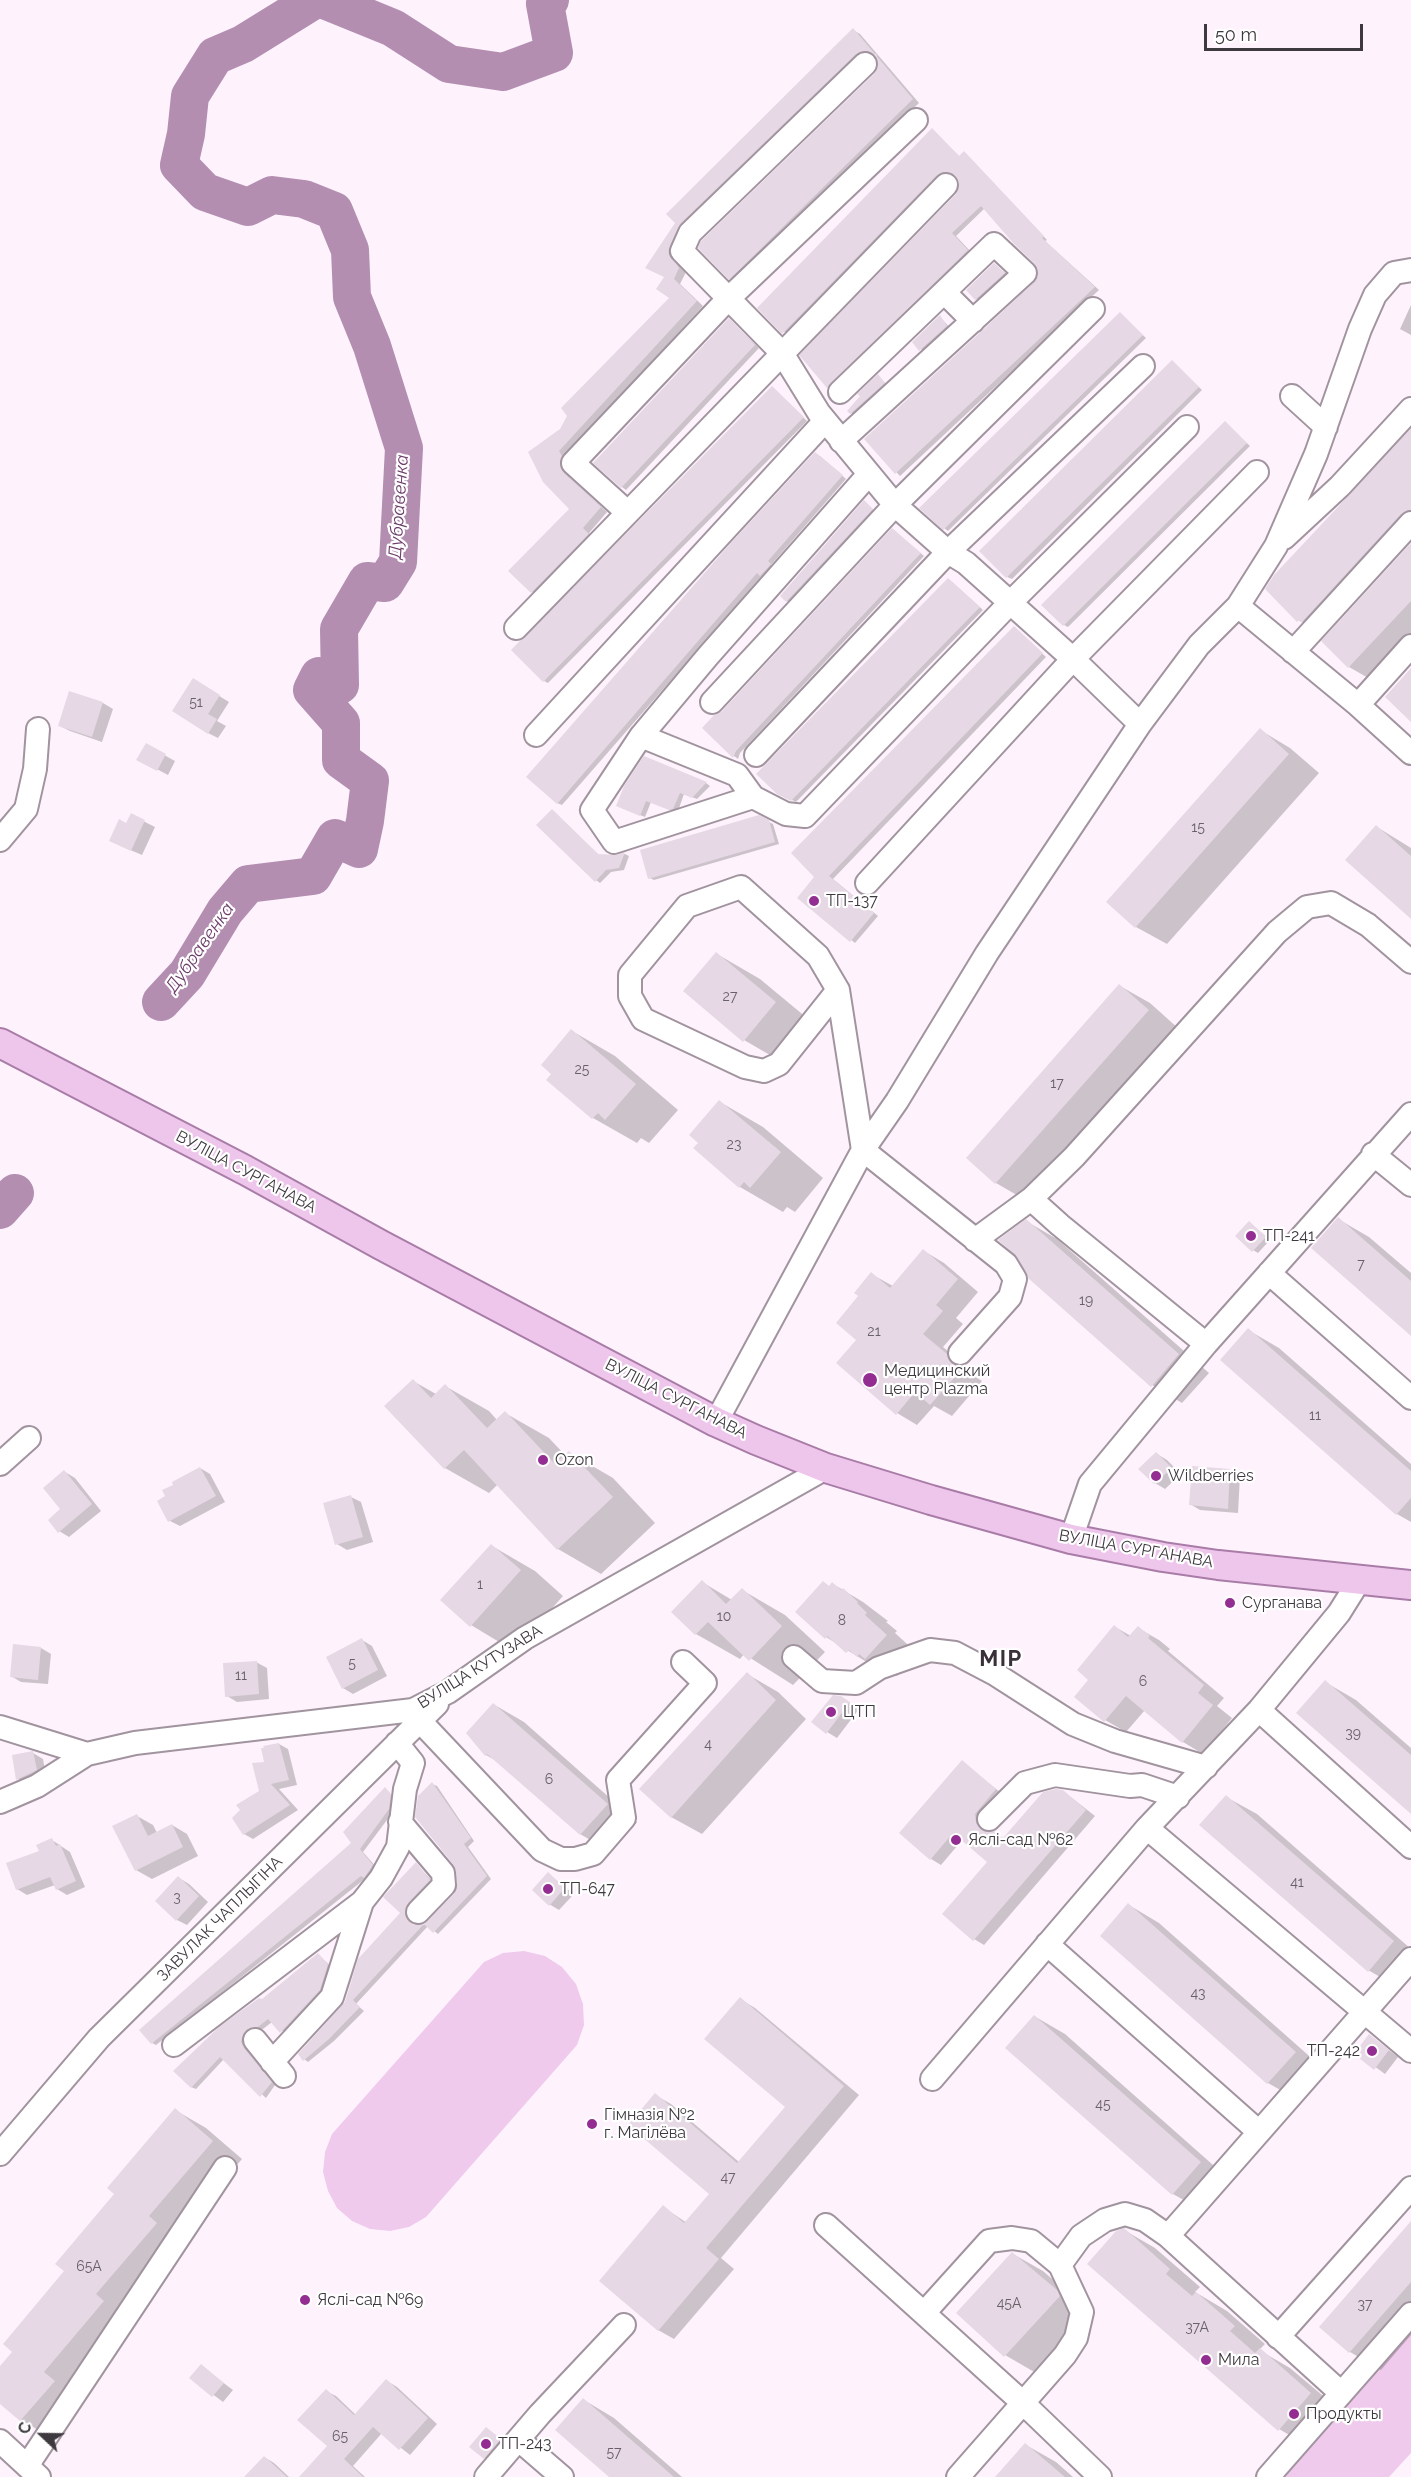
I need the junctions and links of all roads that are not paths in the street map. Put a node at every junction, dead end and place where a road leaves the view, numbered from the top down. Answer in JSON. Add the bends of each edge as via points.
{"nodes":[{"id":1,"x":866,"y":64,"type":"dead end"},
{"id":2,"x":916,"y":120,"type":"dead end"},
{"id":3,"x":946,"y":185,"type":"dead end"},
{"id":4,"x":1411,"y":270,"type":"edge"},
{"id":5,"x":944,"y":292,"type":"junction"},
{"id":6,"x":727,"y":300,"type":"junction"},
{"id":7,"x":1093,"y":309,"type":"dead end"},
{"id":8,"x":973,"y":321,"type":"junction"},
{"id":9,"x":884,"y":350,"type":"junction"},
{"id":10,"x":782,"y":353,"type":"junction"},
{"id":11,"x":1143,"y":366,"type":"dead end"},
{"id":12,"x":910,"y":378,"type":"junction"},
{"id":13,"x":840,"y":392,"type":"dead end"},
{"id":14,"x":1292,"y":396,"type":"dead end"},
{"id":15,"x":1411,"y":409,"type":"edge"},
{"id":16,"x":825,"y":421,"type":"junction"},
{"id":17,"x":1187,"y":427,"type":"dead end"},
{"id":18,"x":1326,"y":427,"type":"junction"},
{"id":19,"x":841,"y":441,"type":"junction"},
{"id":20,"x":1257,"y":472,"type":"dead end"},
{"id":21,"x":869,"y":474,"type":"junction"},
{"id":22,"x":895,"y":505,"type":"junction"},
{"id":23,"x":627,"y":512,"type":"junction"},
{"id":24,"x":1411,"y":522,"type":"edge"},
{"id":25,"x":1276,"y":546,"type":"junction"},
{"id":26,"x":948,"y":552,"type":"junction"},
{"id":27,"x":1010,"y":603,"type":"junction"},
{"id":28,"x":1238,"y":606,"type":"junction"},
{"id":29,"x":516,"y":628,"type":"dead end"},
{"id":30,"x":1411,"y":646,"type":"edge"},
{"id":31,"x":1293,"y":652,"type":"junction"},
{"id":32,"x":1073,"y":659,"type":"junction"},
{"id":33,"x":712,"y":702,"type":"dead end"},
{"id":34,"x":1358,"y":705,"type":"junction"},
{"id":35,"x":1140,"y":724,"type":"junction"},
{"id":36,"x":38,"y":729,"type":"dead end"},
{"id":37,"x":536,"y":735,"type":"dead end"},
{"id":38,"x":641,"y":736,"type":"junction"},
{"id":39,"x":1411,"y":753,"type":"edge"},
{"id":40,"x":756,"y":755,"type":"dead end"},
{"id":41,"x":753,"y":797,"type":"junction"},
{"id":42,"x":0,"y":840,"type":"edge"},
{"id":43,"x":867,"y":884,"type":"dead end"},
{"id":44,"x":1411,"y":962,"type":"edge"},
{"id":45,"x":838,"y":990,"type":"junction"},
{"id":46,"x":0,"y":1043,"type":"edge"},
{"id":47,"x":1411,"y":1114,"type":"edge"},
{"id":48,"x":863,"y":1150,"type":"junction"},
{"id":49,"x":1373,"y":1154,"type":"junction"},
{"id":50,"x":1411,"y":1185,"type":"edge"},
{"id":51,"x":1031,"y":1199,"type":"junction"},
{"id":52,"x":975,"y":1239,"type":"junction"},
{"id":53,"x":1269,"y":1273,"type":"junction"},
{"id":54,"x":1206,"y":1344,"type":"junction"},
{"id":55,"x":960,"y":1353,"type":"dead end"},
{"id":56,"x":1411,"y":1398,"type":"edge"},
{"id":57,"x":716,"y":1422,"type":"junction"},
{"id":58,"x":29,"y":1438,"type":"dead end"},
{"id":59,"x":0,"y":1464,"type":"edge"},
{"id":60,"x":826,"y":1467,"type":"junction"},
{"id":61,"x":1071,"y":1539,"type":"junction"},
{"id":62,"x":1359,"y":1581,"type":"junction"},
{"id":63,"x":1411,"y":1585,"type":"edge"},
{"id":64,"x":794,"y":1658,"type":"dead end"},
{"id":65,"x":683,"y":1662,"type":"dead end"},
{"id":66,"x":448,"y":1692,"type":"junction"},
{"id":67,"x":1260,"y":1710,"type":"junction"},
{"id":68,"x":420,"y":1721,"type":"junction"},
{"id":69,"x":0,"y":1727,"type":"edge"},
{"id":70,"x":398,"y":1743,"type":"junction"},
{"id":71,"x":87,"y":1755,"type":"junction"},
{"id":72,"x":1206,"y":1767,"type":"junction"},
{"id":73,"x":1178,"y":1797,"type":"junction"},
{"id":74,"x":0,"y":1802,"type":"edge"},
{"id":75,"x":989,"y":1819,"type":"dead end"},
{"id":76,"x":400,"y":1822,"type":"junction"},
{"id":77,"x":1147,"y":1828,"type":"junction"},
{"id":78,"x":1411,"y":1847,"type":"edge"},
{"id":79,"x":362,"y":1902,"type":"junction"},
{"id":80,"x":418,"y":1912,"type":"dead end"},
{"id":81,"x":1047,"y":1944,"type":"junction"},
{"id":82,"x":1411,"y":1959,"type":"edge"},
{"id":83,"x":1365,"y":2011,"type":"junction"},
{"id":84,"x":255,"y":2040,"type":"dead end"},
{"id":85,"x":174,"y":2045,"type":"dead end"},
{"id":86,"x":1411,"y":2051,"type":"edge"},
{"id":87,"x":932,"y":2079,"type":"dead end"},
{"id":88,"x":1259,"y":2132,"type":"junction"},
{"id":89,"x":0,"y":2154,"type":"edge"},
{"id":90,"x":225,"y":2168,"type":"dead end"},
{"id":91,"x":1411,"y":2188,"type":"edge"},
{"id":92,"x":826,"y":2225,"type":"dead end"},
{"id":93,"x":1168,"y":2236,"type":"junction"},
{"id":94,"x":1060,"y":2265,"type":"junction"},
{"id":95,"x":924,"y":2313,"type":"junction"},
{"id":96,"x":1411,"y":2314,"type":"edge"},
{"id":97,"x":624,"y":2325,"type":"dead end"},
{"id":98,"x":1278,"y":2337,"type":"junction"},
{"id":99,"x":1341,"y":2393,"type":"junction"},
{"id":100,"x":1022,"y":2402,"type":"junction"},
{"id":101,"x":519,"y":2440,"type":"junction"},
{"id":102,"x":0,"y":2441,"type":"edge"},
{"id":103,"x":33,"y":2471,"type":"edge"},
{"id":104,"x":486,"y":2477,"type":"edge"},
{"id":105,"x":562,"y":2477,"type":"edge"},
{"id":106,"x":958,"y":2477,"type":"edge"},
{"id":107,"x":1100,"y":2477,"type":"edge"},
{"id":108,"x":1269,"y":2477,"type":"edge"}],
"edges":[{"from":1,"to":6,"type":"street","via":[[690,233],[682,251]]},
{"from":2,"to":6,"type":"street"},
{"from":3,"to":10,"type":"street"},
{"from":4,"to":18,"type":"street","via":[[1394,273],[1375,295],[1359,329]]},
{"from":5,"to":8,"type":"street"},
{"from":5,"to":8,"type":"street","via":[[994,244],[1025,273]]},
{"from":5,"to":9,"type":"street"},
{"from":6,"to":10,"type":"street"},
{"from":6,"to":23,"type":"street","via":[[573,463]]},
{"from":7,"to":22,"type":"street"},
{"from":8,"to":12,"type":"street"},
{"from":9,"to":12,"type":"street"},
{"from":9,"to":13,"type":"street"},
{"from":10,"to":16,"type":"street"},
{"from":10,"to":23,"type":"street"},
{"from":11,"to":26,"type":"street"},
{"from":12,"to":19,"type":"street"},
{"from":14,"to":18,"type":"street"},
{"from":15,"to":25,"type":"street","via":[[1340,486]]},
{"from":16,"to":19,"type":"street"},
{"from":16,"to":37,"type":"street"},
{"from":17,"to":27,"type":"street"},
{"from":18,"to":25,"type":"street"},
{"from":19,"to":21,"type":"street"},
{"from":20,"to":32,"type":"street"},
{"from":21,"to":22,"type":"street"},
{"from":21,"to":38,"type":"street"},
{"from":22,"to":26,"type":"street"},
{"from":22,"to":33,"type":"street"},
{"from":23,"to":29,"type":"street"},
{"from":24,"to":31,"type":"street"},
{"from":25,"to":28,"type":"street"},
{"from":26,"to":27,"type":"street"},
{"from":26,"to":40,"type":"street"},
{"from":27,"to":32,"type":"street"},
{"from":27,"to":41,"type":"street","via":[[805,816],[786,814]]},
{"from":28,"to":31,"type":"street"},
{"from":28,"to":35,"type":"street","via":[[1199,645]]},
{"from":30,"to":34,"type":"street"},
{"from":31,"to":34,"type":"street"},
{"from":32,"to":35,"type":"street"},
{"from":32,"to":43,"type":"street"},
{"from":34,"to":39,"type":"street"},
{"from":35,"to":48,"type":"street","via":[[987,953]]},
{"from":36,"to":42,"type":"street","via":[[26,809]]},
{"from":38,"to":41,"type":"street","via":[[737,775]]},
{"from":38,"to":41,"type":"street","via":[[592,810],[614,842]]},
{"from":44,"to":51,"type":"street","via":[[1368,926],[1331,903],[1307,906],[1277,932],[1074,1157]]},
{"from":45,"to":45,"type":"street","via":[[779,1064],[764,1071],[745,1067],[643,1019],[630,996],[630,975],[687,906],[741,887],[818,957]]},
{"from":45,"to":48,"type":"street"},
{"from":46,"to":57,"type":"main road","name":"ВУЛІЦА СУРГАНАВА"},
{"from":47,"to":49,"type":"street"},
{"from":48,"to":52,"type":"street"},
{"from":48,"to":57,"type":"street"},
{"from":49,"to":50,"type":"street"},
{"from":49,"to":53,"type":"street"},
{"from":51,"to":52,"type":"street"},
{"from":51,"to":54,"type":"street"},
{"from":52,"to":55,"type":"street","via":[[1006,1264],[1015,1279],[1010,1297]]},
{"from":53,"to":54,"type":"street"},
{"from":53,"to":56,"type":"street"},
{"from":54,"to":61,"type":"street","via":[[1090,1484]]},
{"from":57,"to":60,"type":"main road","name":"ВУЛІЦА СУРГАНАВА"},
{"from":58,"to":59,"type":"street"},
{"from":60,"to":61,"type":"main road","name":"ВУЛІЦА СУРГАНАВА"},
{"from":60,"to":66,"type":"street","name":"ВУЛІЦА КУТУЗАВА","via":[[525,1638]]},
{"from":61,"to":62,"type":"main road","name":"ВУЛІЦА СУРГАНАВА","via":[[1163,1557]]},
{"from":62,"to":63,"type":"main road","name":"ВУЛІЦА СУРГАНАВА"},
{"from":62,"to":67,"type":"street","via":[[1339,1614]]},
{"from":64,"to":72,"type":"street","via":[[822,1681],[856,1683],[879,1668],[930,1650],[955,1653],[1073,1724],[1115,1741]]},
{"from":65,"to":68,"type":"street","via":[[705,1683],[618,1780],[624,1818],[593,1854],[575,1859],[561,1859],[542,1850]]},
{"from":66,"to":68,"type":"street","name":"ЗАВУЛАК ЧАПЛЫГІНА"},
{"from":66,"to":71,"type":"street","name":"ВУЛІЦА КУТУЗАВА","via":[[413,1710],[135,1743]]},
{"from":67,"to":72,"type":"street"},
{"from":67,"to":78,"type":"street"},
{"from":68,"to":70,"type":"street","name":"ЗАВУЛАК ЧАПЛЫГІНА"},
{"from":69,"to":71,"type":"street"},
{"from":70,"to":76,"type":"street","via":[[413,1763]]},
{"from":70,"to":89,"type":"street","name":"ЗАВУЛАК ЧАПЛЫГІНА","via":[[99,2038]]},
{"from":71,"to":74,"type":"street","name":"ВУЛІЦА КУТУЗАВА","via":[[37,1786]]},
{"from":72,"to":73,"type":"street"},
{"from":73,"to":75,"type":"street","via":[[1142,1785],[1055,1775],[1025,1783]]},
{"from":73,"to":77,"type":"street"},
{"from":76,"to":79,"type":"street","via":[[398,1847]]},
{"from":76,"to":80,"type":"street","via":[[443,1873],[444,1886]]},
{"from":77,"to":81,"type":"street"},
{"from":77,"to":83,"type":"street"},
{"from":79,"to":84,"type":"street","via":[[332,1997],[278,2069]]},
{"from":79,"to":85,"type":"street"},
{"from":81,"to":87,"type":"street"},
{"from":81,"to":88,"type":"street"},
{"from":82,"to":83,"type":"street"},
{"from":83,"to":86,"type":"street"},
{"from":83,"to":88,"type":"street"},
{"from":88,"to":93,"type":"street"},
{"from":90,"to":103,"type":"street"},
{"from":91,"to":98,"type":"street"},
{"from":92,"to":95,"type":"street"},
{"from":93,"to":94,"type":"street","via":[[1145,2220],[1125,2214],[1105,2220],[1081,2236]]},
{"from":93,"to":98,"type":"street"},
{"from":94,"to":95,"type":"street","via":[[1031,2241],[989,2241]]},
{"from":94,"to":100,"type":"street","via":[[1082,2312],[1080,2325],[1065,2355]]},
{"from":95,"to":100,"type":"street"},
{"from":96,"to":99,"type":"street"},
{"from":97,"to":101,"type":"street"},
{"from":98,"to":99,"type":"street"},
{"from":99,"to":108,"type":"street"},
{"from":100,"to":106,"type":"street"},
{"from":100,"to":107,"type":"street"},
{"from":101,"to":104,"type":"street"},
{"from":101,"to":105,"type":"street"},
{"from":102,"to":103,"type":"street"}]}
